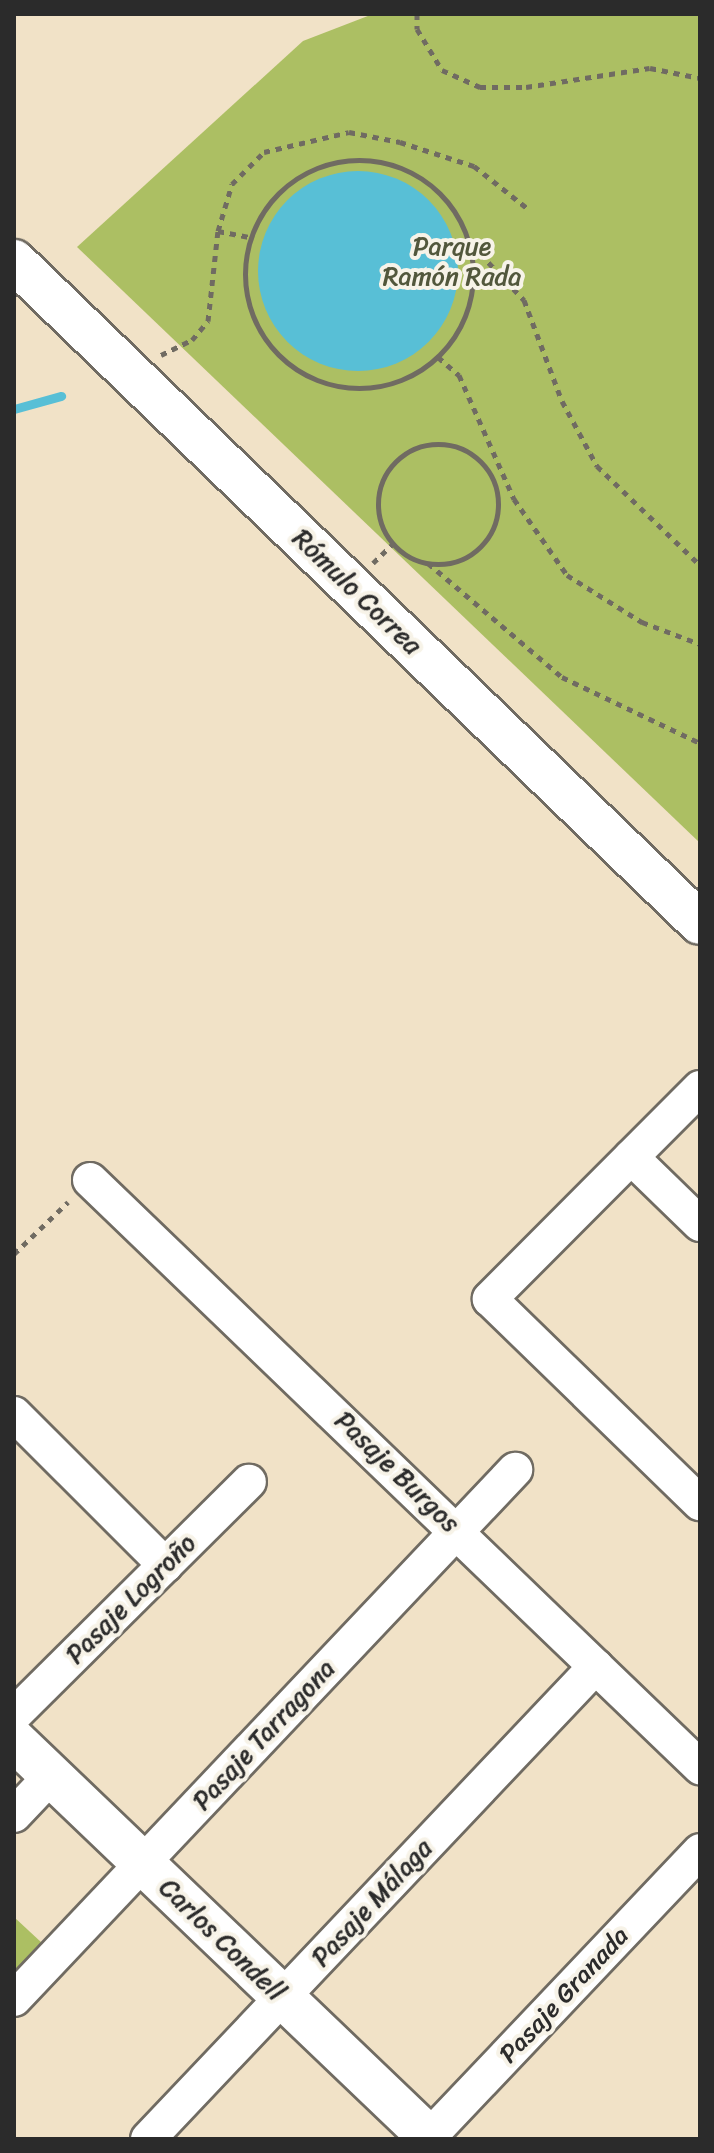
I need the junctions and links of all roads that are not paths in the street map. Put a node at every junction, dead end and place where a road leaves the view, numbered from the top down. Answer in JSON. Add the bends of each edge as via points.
{"nodes":[{"id":1,"x":14,"y":261,"type":"edge"},
{"id":2,"x":700,"y":923,"type":"edge"},
{"id":3,"x":700,"y":1088,"type":"edge"},
{"id":4,"x":631,"y":1157,"type":"junction"},
{"id":5,"x":90,"y":1180,"type":"road end"},
{"id":6,"x":700,"y":1224,"type":"edge"},
{"id":7,"x":14,"y":1414,"type":"edge"},
{"id":8,"x":515,"y":1470,"type":"dead end"},
{"id":9,"x":249,"y":1482,"type":"dead end"},
{"id":10,"x":700,"y":1503,"type":"edge"},
{"id":11,"x":458,"y":1530,"type":"junction"},
{"id":12,"x":165,"y":1565,"type":"junction"},
{"id":13,"x":596,"y":1666,"type":"junction"},
{"id":14,"x":14,"y":1715,"type":"edge"},
{"id":15,"x":14,"y":1740,"type":"edge"},
{"id":16,"x":700,"y":1767,"type":"edge"},
{"id":17,"x":51,"y":1776,"type":"junction"},
{"id":18,"x":14,"y":1815,"type":"edge"},
{"id":19,"x":700,"y":1851,"type":"edge"},
{"id":20,"x":143,"y":1864,"type":"junction"},
{"id":21,"x":283,"y":1997,"type":"junction"},
{"id":22,"x":14,"y":1999,"type":"edge"},
{"id":23,"x":429,"y":2138,"type":"edge"},
{"id":24,"x":148,"y":2139,"type":"edge"}],
"edges":[{"from":1,"to":2,"type":"street","name":"Rómulo Correa"},
{"from":3,"to":4,"type":"street"},
{"from":4,"to":6,"type":"street"},
{"from":4,"to":10,"type":"street","via":[[490,1299]]},
{"from":5,"to":11,"type":"street","name":"Pasaje Burgos"},
{"from":7,"to":12,"type":"street"},
{"from":8,"to":11,"type":"street","name":"Pasaje Tarragona"},
{"from":9,"to":12,"type":"street","name":"Pasaje Logroño"},
{"from":11,"to":13,"type":"street","name":"Pasaje Burgos"},
{"from":11,"to":20,"type":"street","name":"Pasaje Tarragona"},
{"from":12,"to":14,"type":"street","name":"Pasaje Logroño"},
{"from":13,"to":16,"type":"street","name":"Pasaje Burgos"},
{"from":13,"to":21,"type":"street","name":"Pasaje Málaga"},
{"from":15,"to":17,"type":"street","name":"Carlos Condell"},
{"from":17,"to":18,"type":"street"},
{"from":17,"to":20,"type":"street","name":"Carlos Condell"},
{"from":19,"to":23,"type":"street","name":"Pasaje Granada"},
{"from":20,"to":21,"type":"street","name":"Carlos Condell"},
{"from":20,"to":22,"type":"street","name":"Pasaje Tarragona"},
{"from":21,"to":23,"type":"street","name":"Carlos Condell"},
{"from":21,"to":24,"type":"street","name":"Pasaje Málaga"}]}
